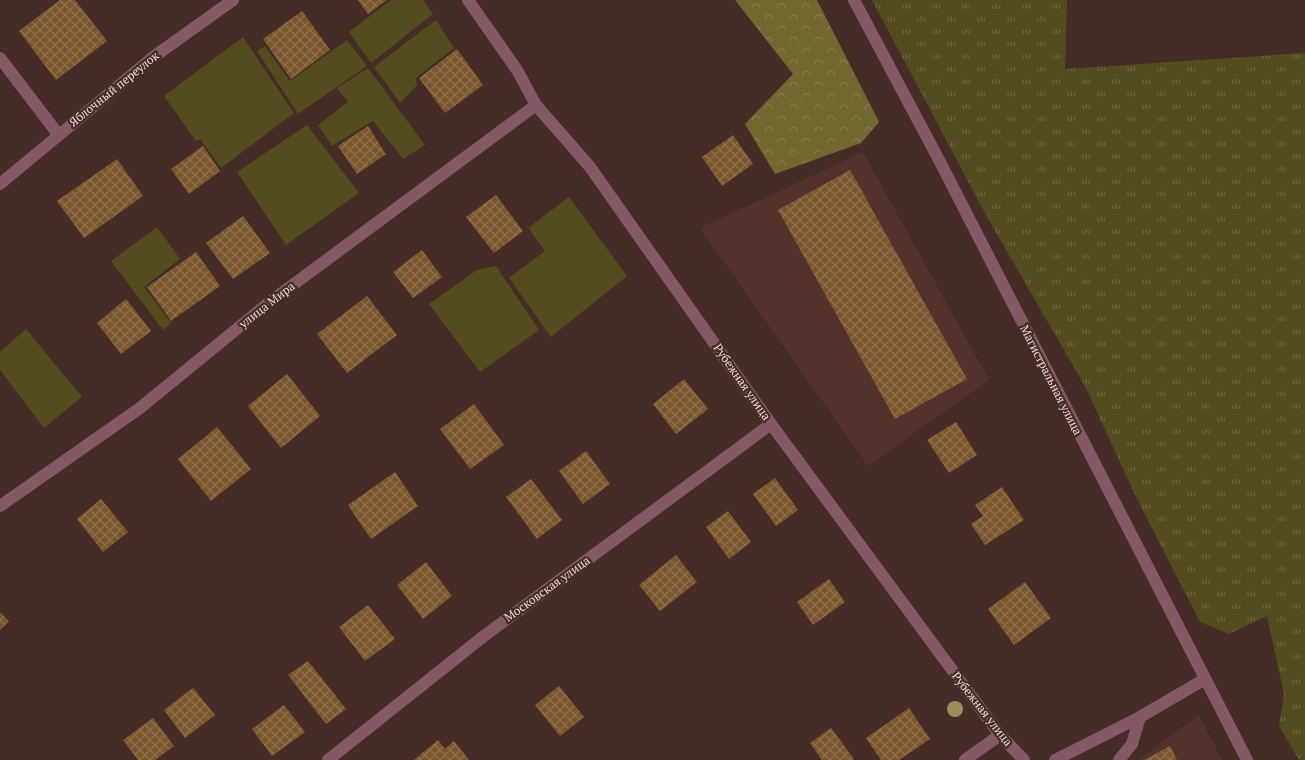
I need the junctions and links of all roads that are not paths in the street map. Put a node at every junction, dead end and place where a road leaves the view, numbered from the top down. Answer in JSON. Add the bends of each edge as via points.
{"nodes":[{"id":1,"x":233,"y":0,"type":"edge"},
{"id":2,"x":468,"y":0,"type":"edge"},
{"id":3,"x":854,"y":0,"type":"edge"},
{"id":4,"x":0,"y":58,"type":"edge"},
{"id":5,"x":536,"y":105,"type":"junction"},
{"id":6,"x":58,"y":134,"type":"junction"},
{"id":7,"x":0,"y":184,"type":"edge"},
{"id":8,"x":771,"y":424,"type":"junction"},
{"id":9,"x":0,"y":506,"type":"edge"},
{"id":10,"x":1205,"y":679,"type":"junction"},
{"id":11,"x":1140,"y":717,"type":"junction"},
{"id":12,"x":1000,"y":735,"type":"junction"},
{"id":13,"x":328,"y":760,"type":"edge"},
{"id":14,"x":965,"y":760,"type":"edge"},
{"id":15,"x":1024,"y":760,"type":"edge"},
{"id":16,"x":1055,"y":760,"type":"edge"},
{"id":17,"x":1119,"y":760,"type":"edge"},
{"id":18,"x":1247,"y":760,"type":"edge"}],
"edges":[{"from":1,"to":6,"type":"street","name":"Яблочный переулок","via":[[152,58]]},
{"from":2,"to":5,"type":"street","name":"Рубежная улица","via":[[517,70]]},
{"from":3,"to":10,"type":"street","name":"Магистральная улица","via":[[948,176]]},
{"from":4,"to":6,"type":"street"},
{"from":5,"to":8,"type":"street","name":"Рубежная улица","via":[[590,167]]},
{"from":5,"to":9,"type":"street","name":"улица Мира","via":[[271,301],[140,408]]},
{"from":6,"to":7,"type":"street","name":"Яблочный переулок"},
{"from":8,"to":12,"type":"street","name":"Рубежная улица"},
{"from":8,"to":13,"type":"street","name":"Московская улица","via":[[484,636]]},
{"from":10,"to":11,"type":"street"},
{"from":10,"to":18,"type":"street","name":"Магистральная улица"},
{"from":11,"to":16,"type":"street"},
{"from":11,"to":17,"type":"street","via":[[1132,744]]},
{"from":12,"to":14,"type":"street"},
{"from":12,"to":15,"type":"street","name":"Рубежная улица"}]}
